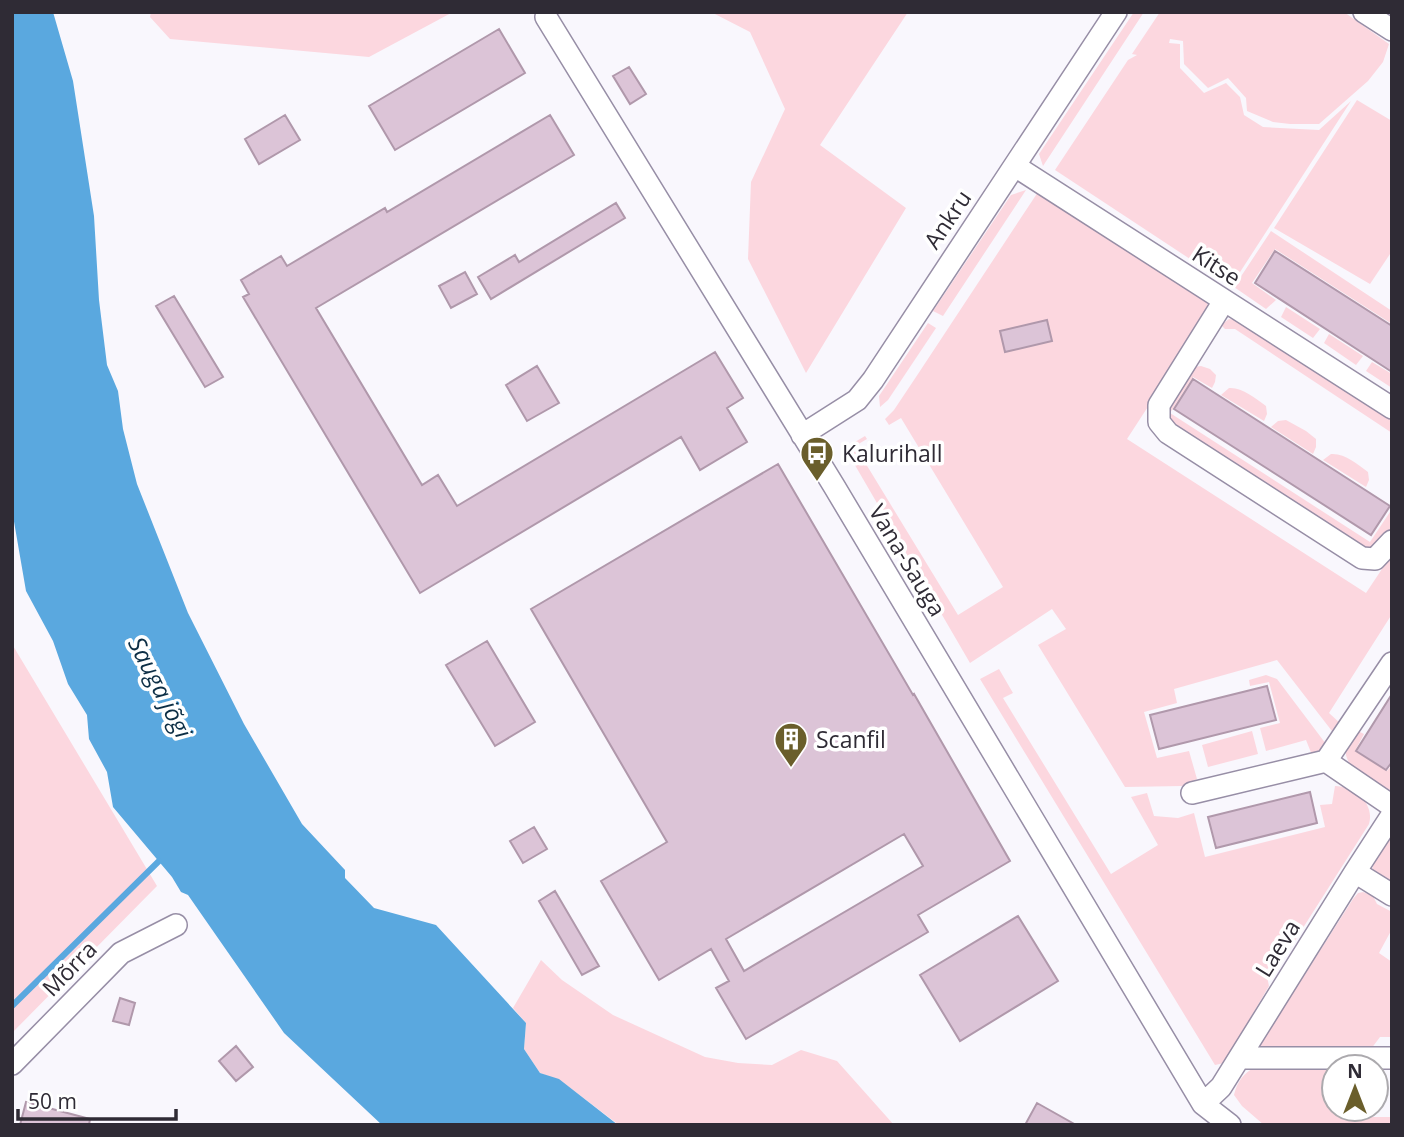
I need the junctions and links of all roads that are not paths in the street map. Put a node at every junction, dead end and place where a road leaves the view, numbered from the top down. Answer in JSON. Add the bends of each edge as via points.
{"nodes":[{"id":1,"x":1116,"y":12,"type":"edge"},
{"id":2,"x":1364,"y":12,"type":"edge"},
{"id":3,"x":546,"y":17,"type":"dead end"},
{"id":4,"x":1392,"y":30,"type":"edge"},
{"id":5,"x":1015,"y":166,"type":"junction"},
{"id":6,"x":1224,"y":301,"type":"junction"},
{"id":7,"x":1392,"y":408,"type":"edge"},
{"id":8,"x":802,"y":435,"type":"junction"},
{"id":9,"x":1392,"y":541,"type":"edge"},
{"id":10,"x":1392,"y":663,"type":"edge"},
{"id":11,"x":1326,"y":761,"type":"junction"},
{"id":12,"x":1192,"y":793,"type":"dead end"},
{"id":13,"x":1392,"y":806,"type":"edge"},
{"id":14,"x":1392,"y":815,"type":"edge"},
{"id":15,"x":1354,"y":872,"type":"junction"},
{"id":16,"x":1392,"y":895,"type":"edge"},
{"id":17,"x":176,"y":925,"type":"dead end"},
{"id":18,"x":1240,"y":1058,"type":"junction"},
{"id":19,"x":1392,"y":1058,"type":"edge"},
{"id":20,"x":12,"y":1064,"type":"edge"},
{"id":21,"x":1203,"y":1104,"type":"junction"},
{"id":22,"x":1230,"y":1125,"type":"edge"}],
"edges":[{"from":1,"to":5,"type":"street","name":"Ankru"},
{"from":2,"to":4,"type":"street"},
{"from":3,"to":8,"type":"street","name":"Vana-Sauga"},
{"from":5,"to":6,"type":"street","name":"Kitse"},
{"from":5,"to":8,"type":"street","name":"Ankru","via":[[873,380],[856,400]]},
{"from":6,"to":7,"type":"street","name":"Kitse"},
{"from":6,"to":9,"type":"street","via":[[1159,405],[1158,422],[1168,433],[1362,558],[1375,559]]},
{"from":8,"to":21,"type":"street","name":"Vana-Sauga"},
{"from":10,"to":11,"type":"street"},
{"from":11,"to":12,"type":"street"},
{"from":11,"to":13,"type":"street"},
{"from":14,"to":15,"type":"street","name":"Laeva"},
{"from":15,"to":16,"type":"street"},
{"from":15,"to":18,"type":"street","name":"Laeva"},
{"from":17,"to":20,"type":"street","name":"Mõrra","via":[[121,953]]},
{"from":18,"to":19,"type":"street"},
{"from":18,"to":21,"type":"street","name":"Laeva"},
{"from":21,"to":22,"type":"street","name":"Vana-Sauga"}]}
